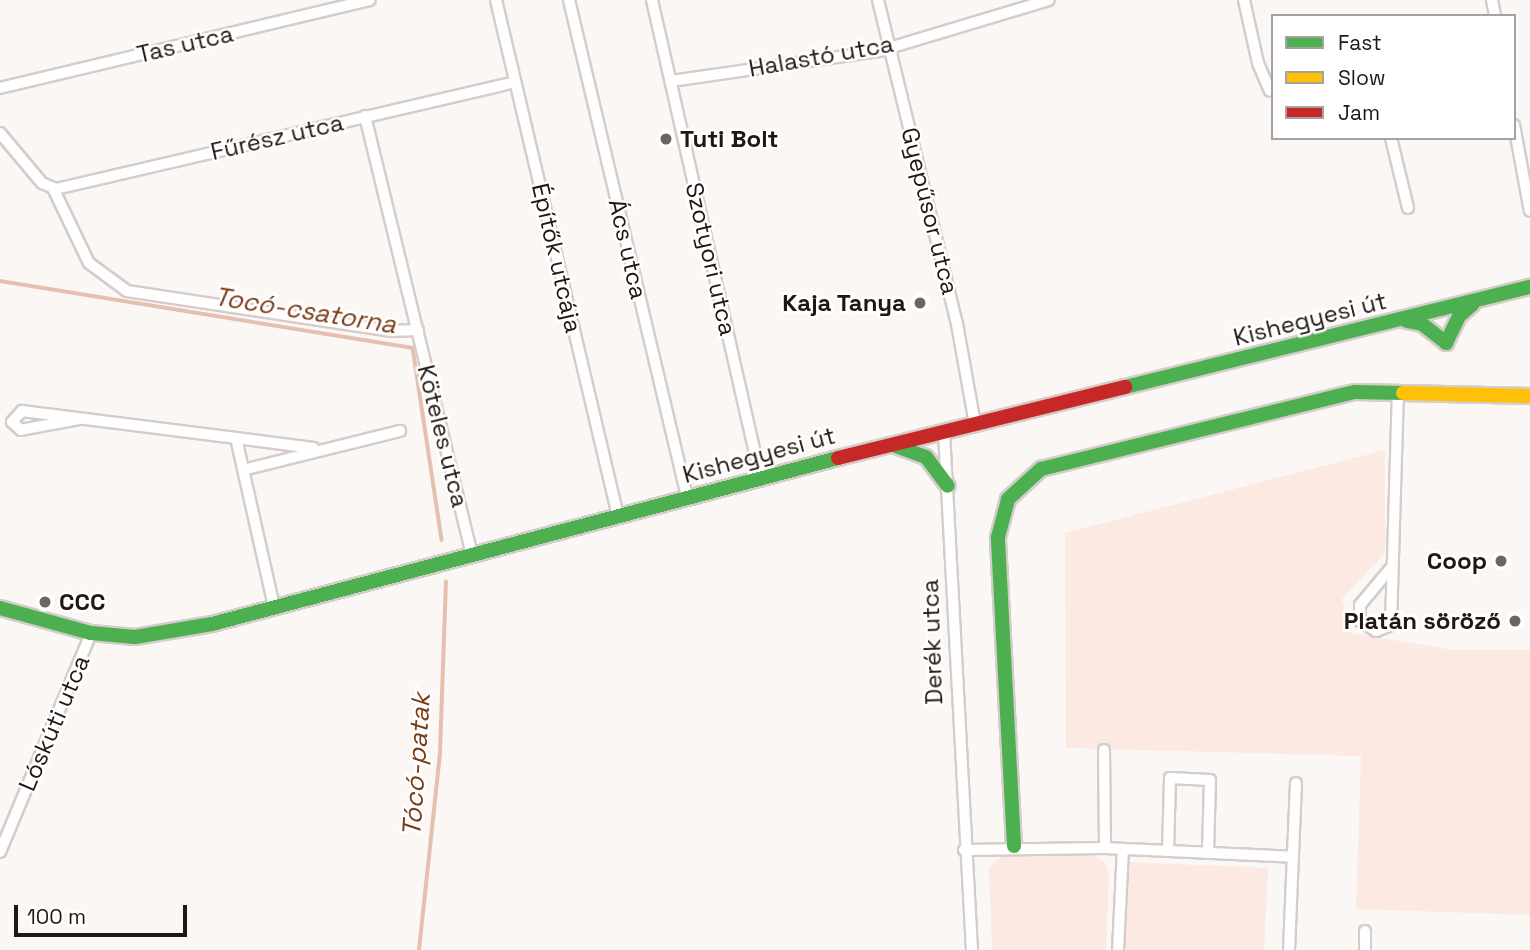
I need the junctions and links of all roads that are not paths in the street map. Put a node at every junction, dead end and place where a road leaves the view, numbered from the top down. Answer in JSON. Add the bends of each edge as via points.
{"nodes":[{"id":1,"x":370,"y":0,"type":"edge"},
{"id":2,"x":496,"y":0,"type":"edge"},
{"id":3,"x":569,"y":0,"type":"edge"},
{"id":4,"x":652,"y":0,"type":"edge"},
{"id":5,"x":878,"y":0,"type":"edge"},
{"id":6,"x":1049,"y":0,"type":"edge"},
{"id":7,"x":1244,"y":0,"type":"edge"},
{"id":8,"x":890,"y":46,"type":"junction"},
{"id":9,"x":671,"y":80,"type":"junction"},
{"id":10,"x":515,"y":82,"type":"junction"},
{"id":11,"x":0,"y":88,"type":"edge"},
{"id":12,"x":1270,"y":91,"type":"dead end"},
{"id":13,"x":365,"y":116,"type":"junction"},
{"id":14,"x":0,"y":133,"type":"edge"},
{"id":15,"x":1516,"y":136,"type":"edge"},
{"id":16,"x":1391,"y":140,"type":"edge"},
{"id":17,"x":52,"y":188,"type":"junction"},
{"id":18,"x":1408,"y":208,"type":"dead end"},
{"id":19,"x":1530,"y":211,"type":"edge"},
{"id":20,"x":1530,"y":288,"type":"edge"},
{"id":21,"x":1478,"y":301,"type":"junction"},
{"id":22,"x":1402,"y":320,"type":"junction"},
{"id":23,"x":418,"y":330,"type":"junction"},
{"id":24,"x":1398,"y":393,"type":"junction"},
{"id":25,"x":1530,"y":396,"type":"edge"},
{"id":26,"x":79,"y":419,"type":"junction"},
{"id":27,"x":975,"y":424,"type":"junction"},
{"id":28,"x":400,"y":431,"type":"dead end"},
{"id":29,"x":944,"y":432,"type":"junction"},
{"id":30,"x":236,"y":438,"type":"junction"},
{"id":31,"x":275,"y":443,"type":"junction"},
{"id":32,"x":892,"y":444,"type":"junction"},
{"id":33,"x":320,"y":449,"type":"junction"},
{"id":34,"x":274,"y":461,"type":"junction"},
{"id":35,"x":243,"y":470,"type":"junction"},
{"id":36,"x":760,"y":477,"type":"junction"},
{"id":37,"x":948,"y":486,"type":"junction"},
{"id":38,"x":687,"y":497,"type":"junction"},
{"id":39,"x":618,"y":516,"type":"junction"},
{"id":40,"x":471,"y":552,"type":"junction"},
{"id":41,"x":1391,"y":568,"type":"junction"},
{"id":42,"x":274,"y":607,"type":"junction"},
{"id":43,"x":0,"y":608,"type":"edge"},
{"id":44,"x":91,"y":633,"type":"junction"},
{"id":45,"x":1104,"y":750,"type":"dead end"},
{"id":46,"x":1296,"y":783,"type":"dead end"},
{"id":47,"x":1014,"y":846,"type":"junction"},
{"id":48,"x":1105,"y":848,"type":"junction"},
{"id":49,"x":1124,"y":849,"type":"junction"},
{"id":50,"x":964,"y":850,"type":"junction"},
{"id":51,"x":1168,"y":851,"type":"junction"},
{"id":52,"x":0,"y":852,"type":"edge"},
{"id":53,"x":1208,"y":853,"type":"junction"},
{"id":54,"x":1293,"y":858,"type":"junction"},
{"id":55,"x":1365,"y":931,"type":"dead end"},
{"id":56,"x":972,"y":950,"type":"edge"},
{"id":57,"x":1118,"y":950,"type":"edge"},
{"id":58,"x":1289,"y":950,"type":"edge"},
{"id":59,"x":1365,"y":950,"type":"edge"}],
"edges":[{"from":1,"to":11,"type":"street","name":"Tas utca"},
{"from":2,"to":10,"type":"street","name":"Építők utcája"},
{"from":3,"to":38,"type":"street","name":"Ács utca"},
{"from":4,"to":9,"type":"street","name":"Szotyori utca"},
{"from":5,"to":8,"type":"street","name":"Gyepűsor utca"},
{"from":6,"to":8,"type":"street","name":"Halastó utca"},
{"from":7,"to":12,"type":"street","via":[[1258,63]]},
{"from":8,"to":9,"type":"street","name":"Halastó utca"},
{"from":8,"to":27,"type":"street","name":"Gyepűsor utca","via":[[957,324]]},
{"from":9,"to":36,"type":"street","name":"Szotyori utca"},
{"from":10,"to":13,"type":"street","name":"Fűrész utca"},
{"from":10,"to":39,"type":"street","name":"Építők utcája"},
{"from":13,"to":17,"type":"street","name":"Fűrész utca"},
{"from":13,"to":23,"type":"street","name":"Köteles utca"},
{"from":14,"to":17,"type":"street","via":[[42,183]]},
{"from":15,"to":19,"type":"street"},
{"from":16,"to":18,"type":"street"},
{"from":17,"to":23,"type":"street","via":[[89,263],[127,290],[179,302],[392,331]]},
{"from":20,"to":21,"type":"street","name":"Kishegyesi út"},
{"from":21,"to":22,"type":"street","name":"Kishegyesi út"},
{"from":21,"to":22,"type":"street","via":[[1459,316],[1446,343],[1422,324]]},
{"from":22,"to":27,"type":"street","name":"Kishegyesi út"},
{"from":23,"to":40,"type":"street","name":"Köteles utca"},
{"from":24,"to":25,"type":"street"},
{"from":24,"to":41,"type":"street"},
{"from":24,"to":47,"type":"street","via":[[1355,392],[1041,469],[1008,499],[998,537]]},
{"from":26,"to":26,"type":"street","via":[[22,411],[12,422],[21,430]]},
{"from":26,"to":30,"type":"street"},
{"from":27,"to":29,"type":"street","name":"Kishegyesi út"},
{"from":28,"to":33,"type":"street"},
{"from":29,"to":32,"type":"street","name":"Kishegyesi út"},
{"from":29,"to":37,"type":"street","name":"Derék utca"},
{"from":30,"to":31,"type":"street"},
{"from":30,"to":35,"type":"street"},
{"from":31,"to":33,"type":"street"},
{"from":31,"to":34,"type":"street"},
{"from":32,"to":36,"type":"street","name":"Kishegyesi út"},
{"from":32,"to":37,"type":"street","via":[[926,457]]},
{"from":33,"to":34,"type":"street"},
{"from":34,"to":35,"type":"street"},
{"from":35,"to":42,"type":"street"},
{"from":36,"to":38,"type":"street","name":"Kishegyesi út"},
{"from":37,"to":50,"type":"street","name":"Derék utca"},
{"from":38,"to":39,"type":"street","name":"Kishegyesi út"},
{"from":39,"to":40,"type":"street","name":"Kishegyesi út"},
{"from":40,"to":42,"type":"street","name":"Kishegyesi út"},
{"from":41,"to":41,"type":"street","via":[[1391,625],[1376,631],[1360,621],[1360,606]]},
{"from":42,"to":44,"type":"street","name":"Kishegyesi út","via":[[172,632],[135,637]]},
{"from":43,"to":44,"type":"street","name":"Kishegyesi út"},
{"from":44,"to":52,"type":"street","name":"Lóskúti utca"},
{"from":45,"to":48,"type":"street"},
{"from":46,"to":54,"type":"street"},
{"from":47,"to":48,"type":"street"},
{"from":47,"to":50,"type":"street"},
{"from":48,"to":49,"type":"street"},
{"from":49,"to":51,"type":"street"},
{"from":49,"to":57,"type":"street"},
{"from":50,"to":56,"type":"street","name":"Derék utca"},
{"from":51,"to":53,"type":"street"},
{"from":51,"to":53,"type":"street","via":[[1170,778],[1210,780]]},
{"from":53,"to":54,"type":"street"},
{"from":54,"to":58,"type":"street"},
{"from":55,"to":59,"type":"street"}]}
